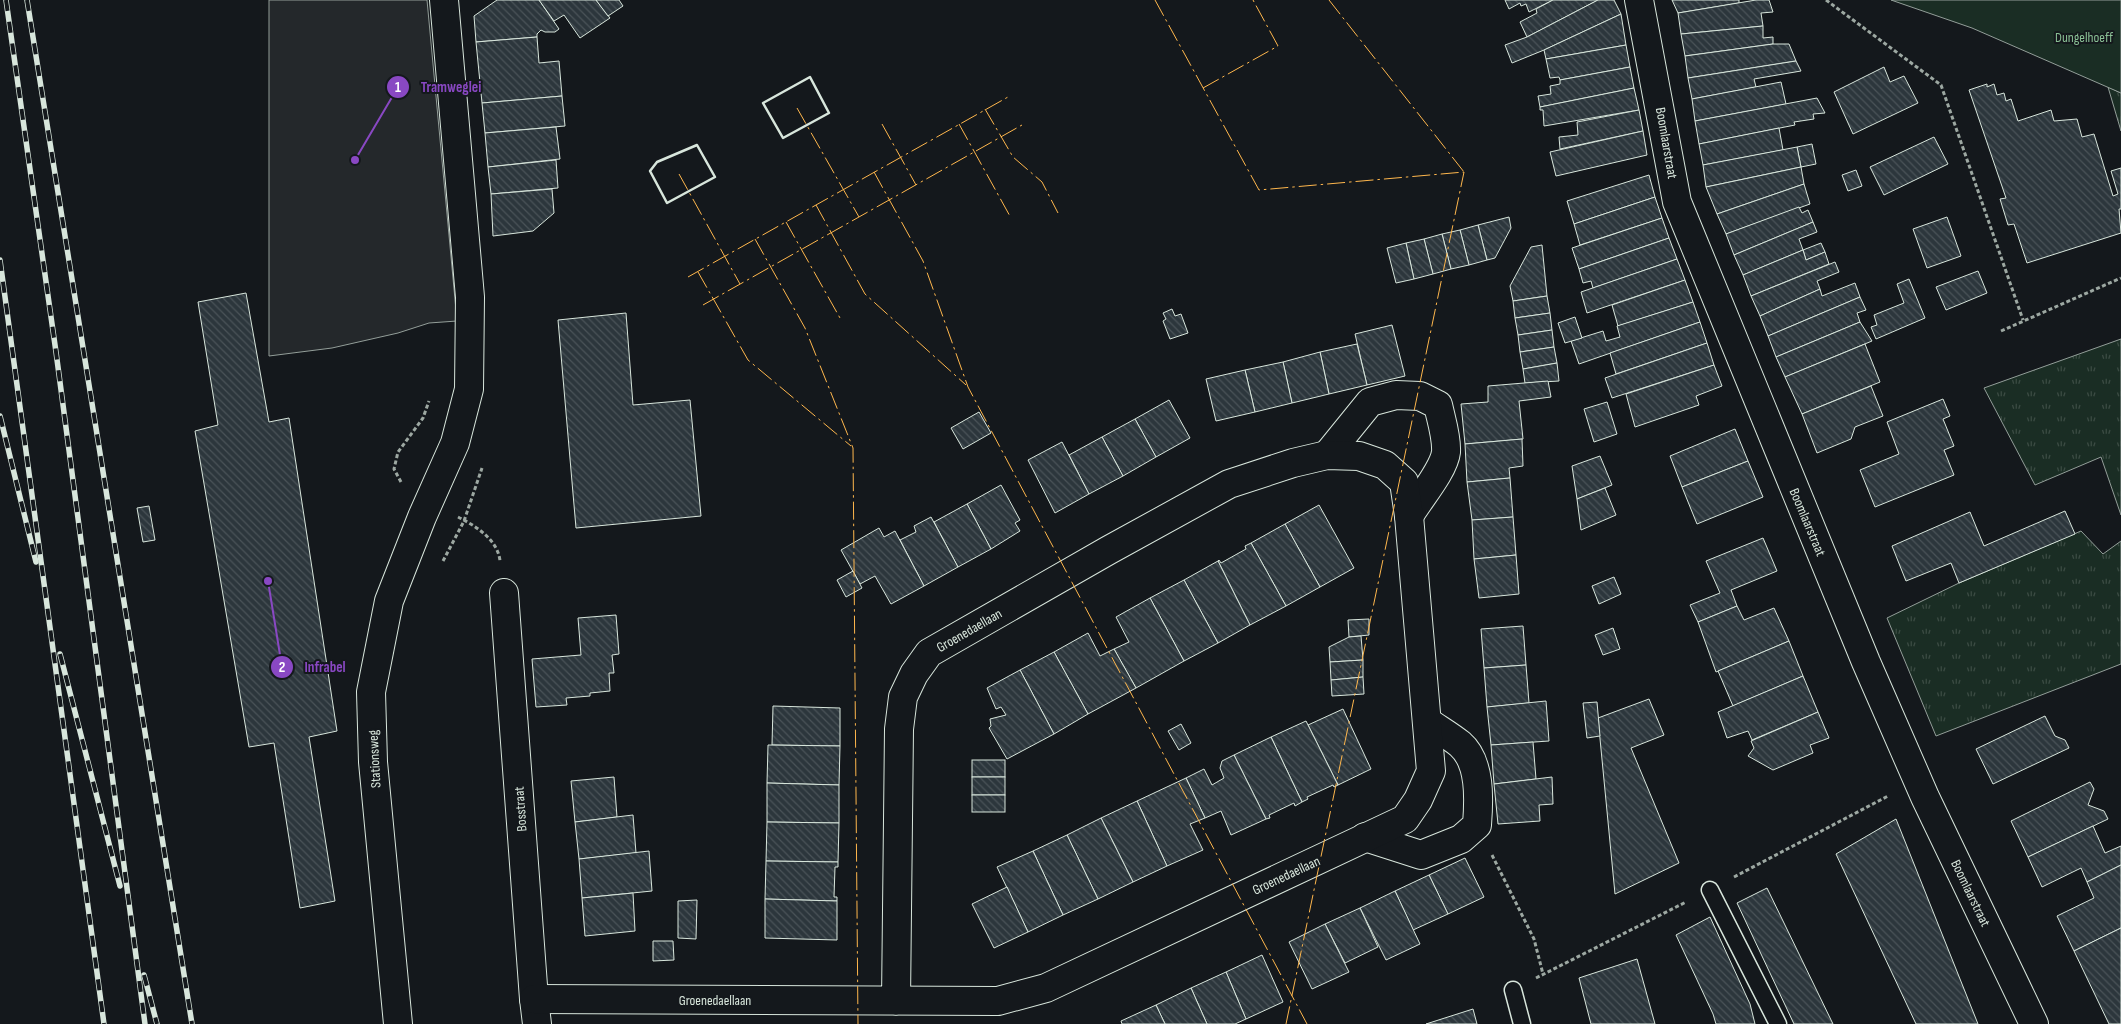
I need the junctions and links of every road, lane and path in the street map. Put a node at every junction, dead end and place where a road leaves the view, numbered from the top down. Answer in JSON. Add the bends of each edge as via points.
{"nodes":[{"id":1,"x":444,"y":0,"type":"edge"},
{"id":2,"x":1639,"y":0,"type":"edge"},
{"id":3,"x":1826,"y":0,"type":"edge"},
{"id":4,"x":2121,"y":278,"type":"edge"},
{"id":5,"x":2023,"y":320,"type":"junction"},
{"id":6,"x":2001,"y":331,"type":"dead end"},
{"id":7,"x":432,"y":393,"type":"dead end"},
{"id":8,"x":1327,"y":455,"type":"junction"},
{"id":9,"x":429,"y":503,"type":"junction"},
{"id":10,"x":1409,"y":516,"type":"junction"},
{"id":11,"x":464,"y":520,"type":"junction"},
{"id":12,"x":442,"y":562,"type":"dead end"},
{"id":13,"x":504,"y":594,"type":"joint"},
{"id":14,"x":1428,"y":722,"type":"junction"},
{"id":15,"x":1477,"y":825,"type":"junction"},
{"id":16,"x":1365,"y":837,"type":"junction"},
{"id":17,"x":1710,"y":890,"type":"dead end"},
{"id":18,"x":1543,"y":974,"type":"dead end"},
{"id":19,"x":1513,"y":990,"type":"dead end"},
{"id":20,"x":896,"y":1001,"type":"junction"},
{"id":21,"x":535,"y":1012,"type":"edge"},
{"id":22,"x":398,"y":1024,"type":"edge"},
{"id":23,"x":1522,"y":1024,"type":"edge"},
{"id":24,"x":1778,"y":1024,"type":"edge"},
{"id":25,"x":2034,"y":1024,"type":"edge"}],
"edges":[{"from":1,"to":9,"type":"street","name":"Stationsweg","via":[[470,297],[469,389],[455,443]]},
{"from":2,"to":25,"type":"street","name":"Boomlaarstraat","via":[[1681,211],[1866,662],[1925,797]]},
{"from":3,"to":5,"type":"path","via":[[1941,85]]},
{"from":4,"to":5,"type":"path"},
{"from":5,"to":6,"type":"path"},
{"from":7,"to":9,"type":"path","via":[[423,418],[398,452],[394,469],[403,487]]},
{"from":8,"to":10,"type":"street","name":"Groenedaellaan","via":[[1359,456],[1385,465],[1404,482]]},
{"from":8,"to":10,"type":"street","via":[[1370,402],[1396,395],[1420,396],[1438,405],[1446,451],[1440,470]]},
{"from":8,"to":20,"type":"street","name":"Groenedaellaan","via":[[1229,484],[929,654],[902,698],[899,729]]},
{"from":9,"to":11,"type":"path"},
{"from":9,"to":22,"type":"street","name":"Stationsweg","via":[[389,601],[371,692],[372,762]]},
{"from":10,"to":14,"type":"street","name":"Groenedaellaan"},
{"from":11,"to":12,"type":"path"},
{"from":11,"to":13,"type":"path","via":[[491,540],[499,554]]},
{"from":13,"to":21,"type":"street","name":"Bosstraat"},
{"from":14,"to":15,"type":"street","via":[[1462,746],[1474,767]]},
{"from":14,"to":16,"type":"street","name":"Groenedaellaan","via":[[1431,771],[1418,800],[1405,819]]},
{"from":15,"to":16,"type":"street","via":[[1461,839],[1420,855]]},
{"from":15,"to":18,"type":"path","via":[[1534,939]]},
{"from":16,"to":20,"type":"street","name":"Groenedaellaan","via":[[1046,988],[998,1002]]},
{"from":17,"to":24,"type":"lane"},
{"from":19,"to":23,"type":"lane"},
{"from":20,"to":21,"type":"street","name":"Groenedaellaan"}]}
